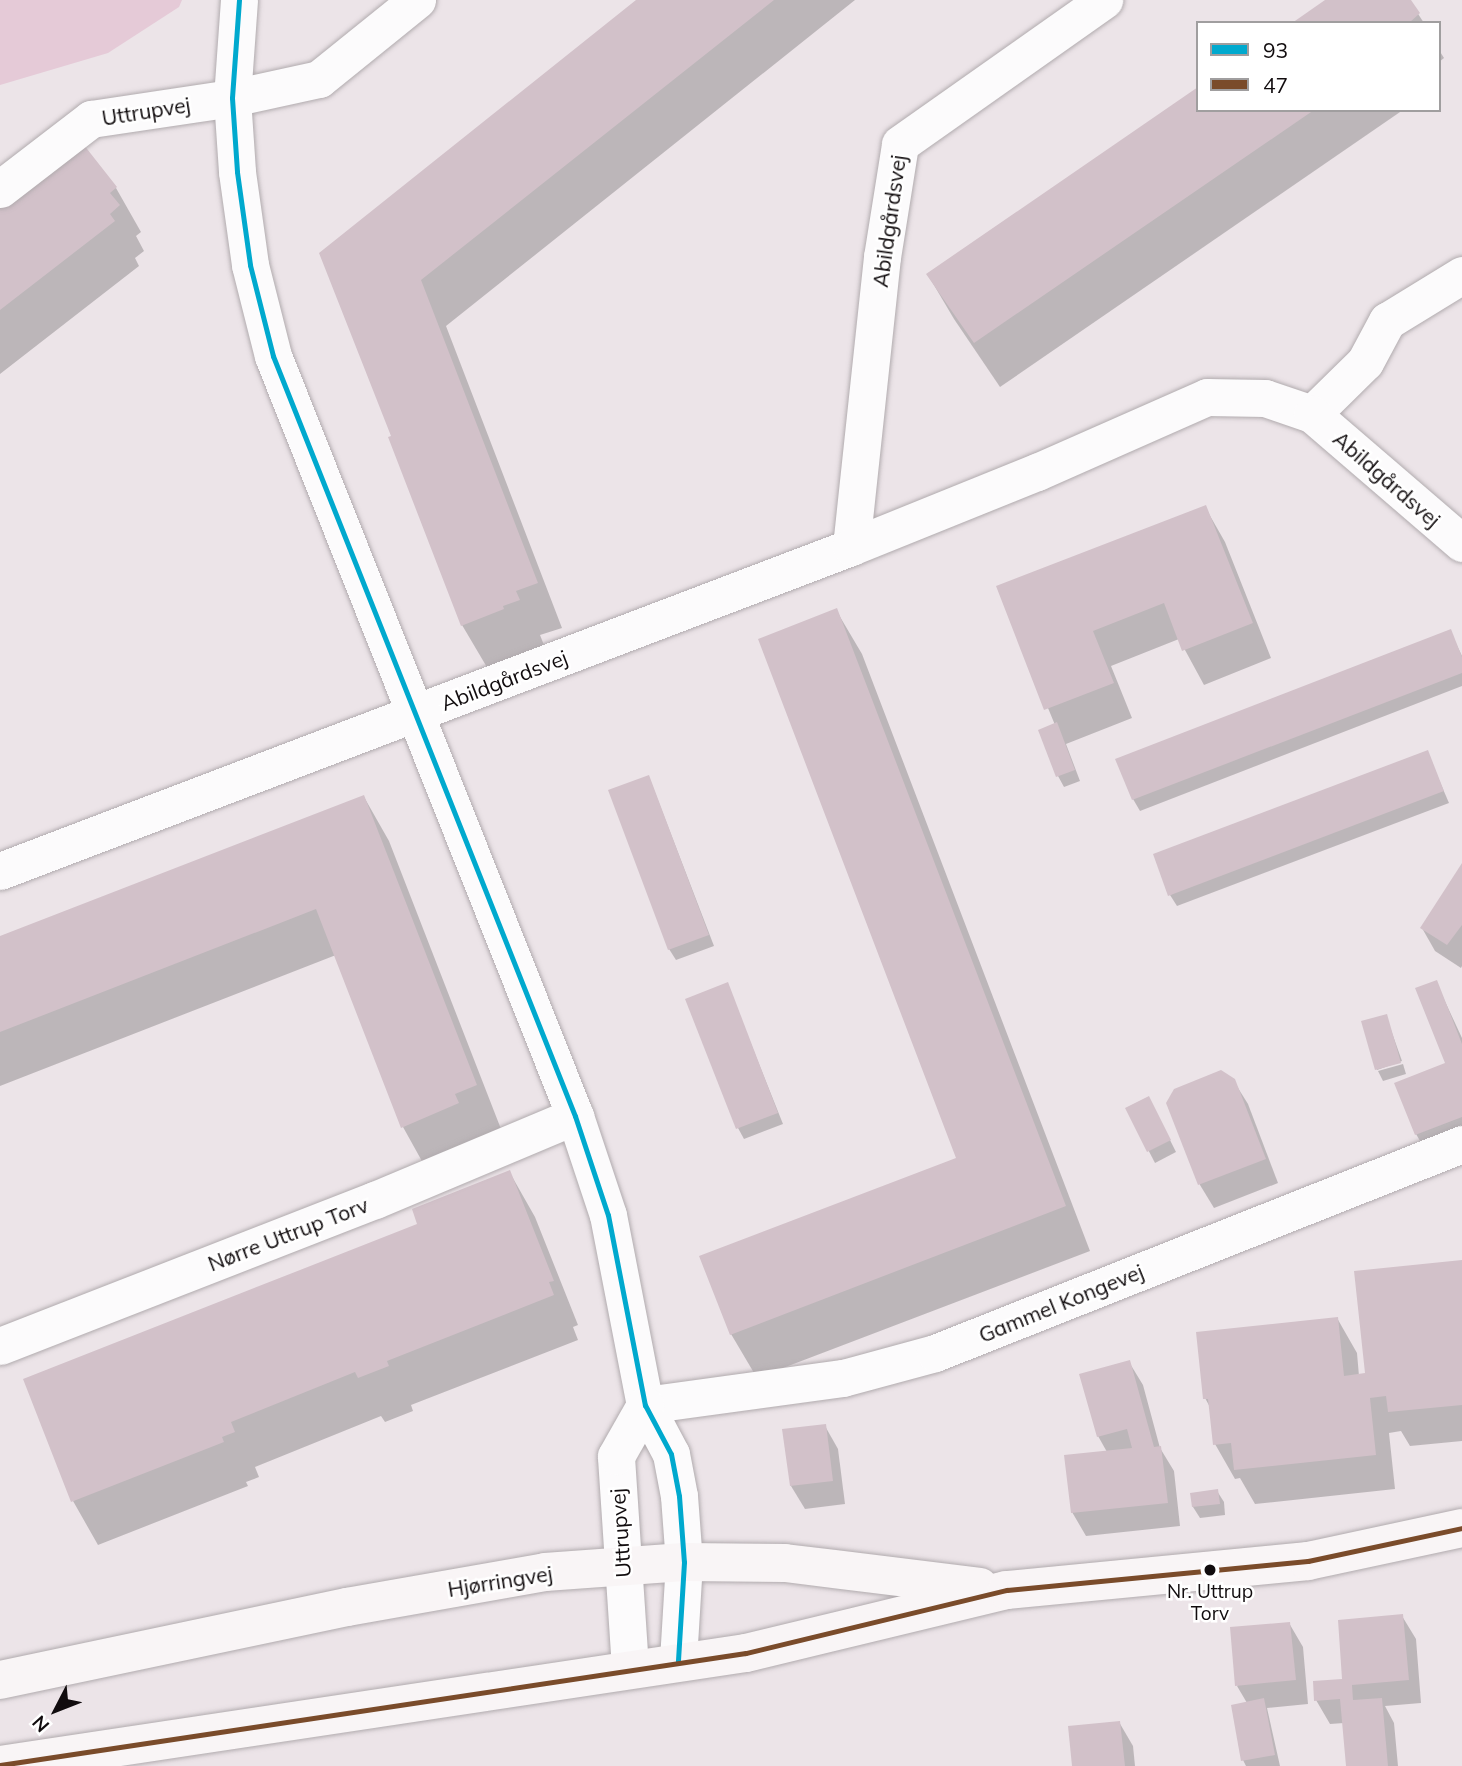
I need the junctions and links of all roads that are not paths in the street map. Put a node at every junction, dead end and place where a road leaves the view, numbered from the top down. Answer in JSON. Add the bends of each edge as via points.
{"nodes":[{"id":1,"x":239,"y":0,"type":"edge"},
{"id":2,"x":417,"y":0,"type":"edge"},
{"id":3,"x":1104,"y":0,"type":"edge"},
{"id":4,"x":232,"y":97,"type":"junction"},
{"id":5,"x":0,"y":189,"type":"edge"},
{"id":6,"x":1462,"y":275,"type":"edge"},
{"id":7,"x":1312,"y":415,"type":"junction"},
{"id":8,"x":1462,"y":543,"type":"edge"},
{"id":9,"x":851,"y":547,"type":"junction"},
{"id":10,"x":413,"y":715,"type":"junction"},
{"id":11,"x":0,"y":871,"type":"edge"},
{"id":12,"x":575,"y":1116,"type":"junction"},
{"id":13,"x":1462,"y":1144,"type":"edge"},
{"id":14,"x":0,"y":1346,"type":"edge"},
{"id":15,"x":645,"y":1405,"type":"junction"},
{"id":16,"x":1462,"y":1528,"type":"edge"},
{"id":17,"x":684,"y":1562,"type":"junction"},
{"id":18,"x":622,"y":1566,"type":"junction"},
{"id":19,"x":1007,"y":1590,"type":"junction"},
{"id":20,"x":678,"y":1661,"type":"junction"},
{"id":21,"x":630,"y":1668,"type":"junction"},
{"id":22,"x":0,"y":1680,"type":"edge"},
{"id":23,"x":0,"y":1765,"type":"edge"}],
"edges":[{"from":1,"to":4,"type":"street"},
{"from":2,"to":4,"type":"street","name":"Uttrupvej","via":[[319,79]]},
{"from":3,"to":9,"type":"street","name":"Abildgårdsvej","via":[[900,144],[882,257]]},
{"from":4,"to":5,"type":"street","name":"Uttrupvej","via":[[91,119]]},
{"from":4,"to":10,"type":"street","via":[[250,265],[273,356]]},
{"from":6,"to":7,"type":"street","name":"Abildgårdsvej","via":[[1387,321],[1365,362]]},
{"from":7,"to":8,"type":"street","name":"Abildgårdsvej"},
{"from":7,"to":9,"type":"street","name":"Abildgårdsvej","via":[[1265,398],[1207,397]]},
{"from":9,"to":10,"type":"street","name":"Abildgårdsvej"},
{"from":10,"to":11,"type":"street","name":"Abildgårdsvej"},
{"from":10,"to":12,"type":"street"},
{"from":12,"to":14,"type":"street","name":"Nørre Uttrup Torv","via":[[375,1200]]},
{"from":12,"to":15,"type":"street","via":[[608,1215]]},
{"from":13,"to":15,"type":"street","name":"Gammel Kongevej","via":[[935,1353],[843,1378]]},
{"from":15,"to":17,"type":"street","via":[[671,1454]]},
{"from":15,"to":18,"type":"street","name":"Uttrupvej","via":[[616,1456]]},
{"from":16,"to":19,"type":"main road","name":"Hjørringvej","via":[[1308,1561]]},
{"from":17,"to":18,"type":"main road","name":"Hjørringvej"},
{"from":17,"to":19,"type":"main road","name":"Hjørringvej","via":[[785,1563]]},
{"from":17,"to":20,"type":"street"},
{"from":18,"to":21,"type":"street","name":"Uttrupvej"},
{"from":18,"to":22,"type":"main road","name":"Hjørringvej","via":[[516,1576]]},
{"from":19,"to":20,"type":"main road","name":"Hjørringvej","via":[[746,1653]]},
{"from":20,"to":21,"type":"main road","name":"Hjørringvej"},
{"from":21,"to":23,"type":"main road","name":"Hjørringvej"}]}
